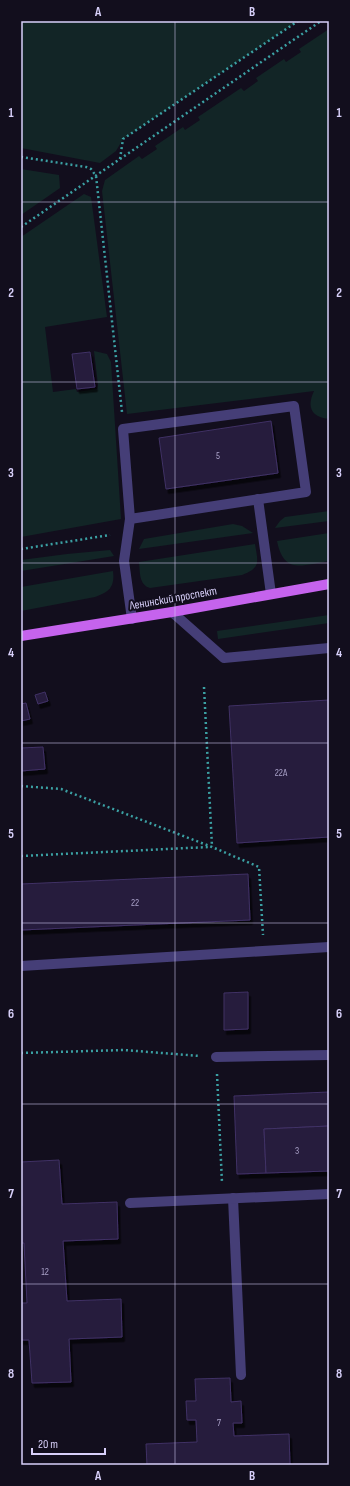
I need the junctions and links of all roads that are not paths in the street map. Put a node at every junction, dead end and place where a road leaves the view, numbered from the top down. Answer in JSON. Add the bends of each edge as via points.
{"nodes":[{"id":1,"x":258,"y":499,"type":"junction"},
{"id":2,"x":130,"y":519,"type":"junction"},
{"id":3,"x":329,"y":584,"type":"edge"},
{"id":4,"x":271,"y":594,"type":"junction"},
{"id":5,"x":172,"y":612,"type":"junction"},
{"id":6,"x":132,"y":619,"type":"junction"},
{"id":7,"x":21,"y":636,"type":"edge"},
{"id":8,"x":329,"y":648,"type":"edge"},
{"id":9,"x":329,"y":947,"type":"edge"},
{"id":10,"x":21,"y":966,"type":"edge"},
{"id":11,"x":329,"y":1054,"type":"edge"},
{"id":12,"x":216,"y":1057,"type":"road end"},
{"id":13,"x":329,"y":1194,"type":"edge"},
{"id":14,"x":233,"y":1198,"type":"junction"},
{"id":15,"x":130,"y":1203,"type":"dead end"},
{"id":16,"x":241,"y":1375,"type":"dead end"}],
"edges":[{"from":1,"to":2,"type":"lane"},
{"from":1,"to":2,"type":"lane","via":[[306,492],[294,406],[124,429]]},
{"from":1,"to":4,"type":"lane"},
{"from":2,"to":6,"type":"lane","via":[[124,561]]},
{"from":3,"to":4,"type":"main road","name":"Ленинский проспект"},
{"from":4,"to":5,"type":"main road","name":"Ленинский проспект"},
{"from":5,"to":6,"type":"main road","name":"Ленинский проспект"},
{"from":5,"to":8,"type":"lane","via":[[224,658]]},
{"from":6,"to":7,"type":"main road","name":"Ленинский проспект"},
{"from":9,"to":10,"type":"lane"},
{"from":11,"to":12,"type":"lane"},
{"from":13,"to":14,"type":"lane"},
{"from":14,"to":15,"type":"lane"},
{"from":14,"to":16,"type":"lane"}]}
